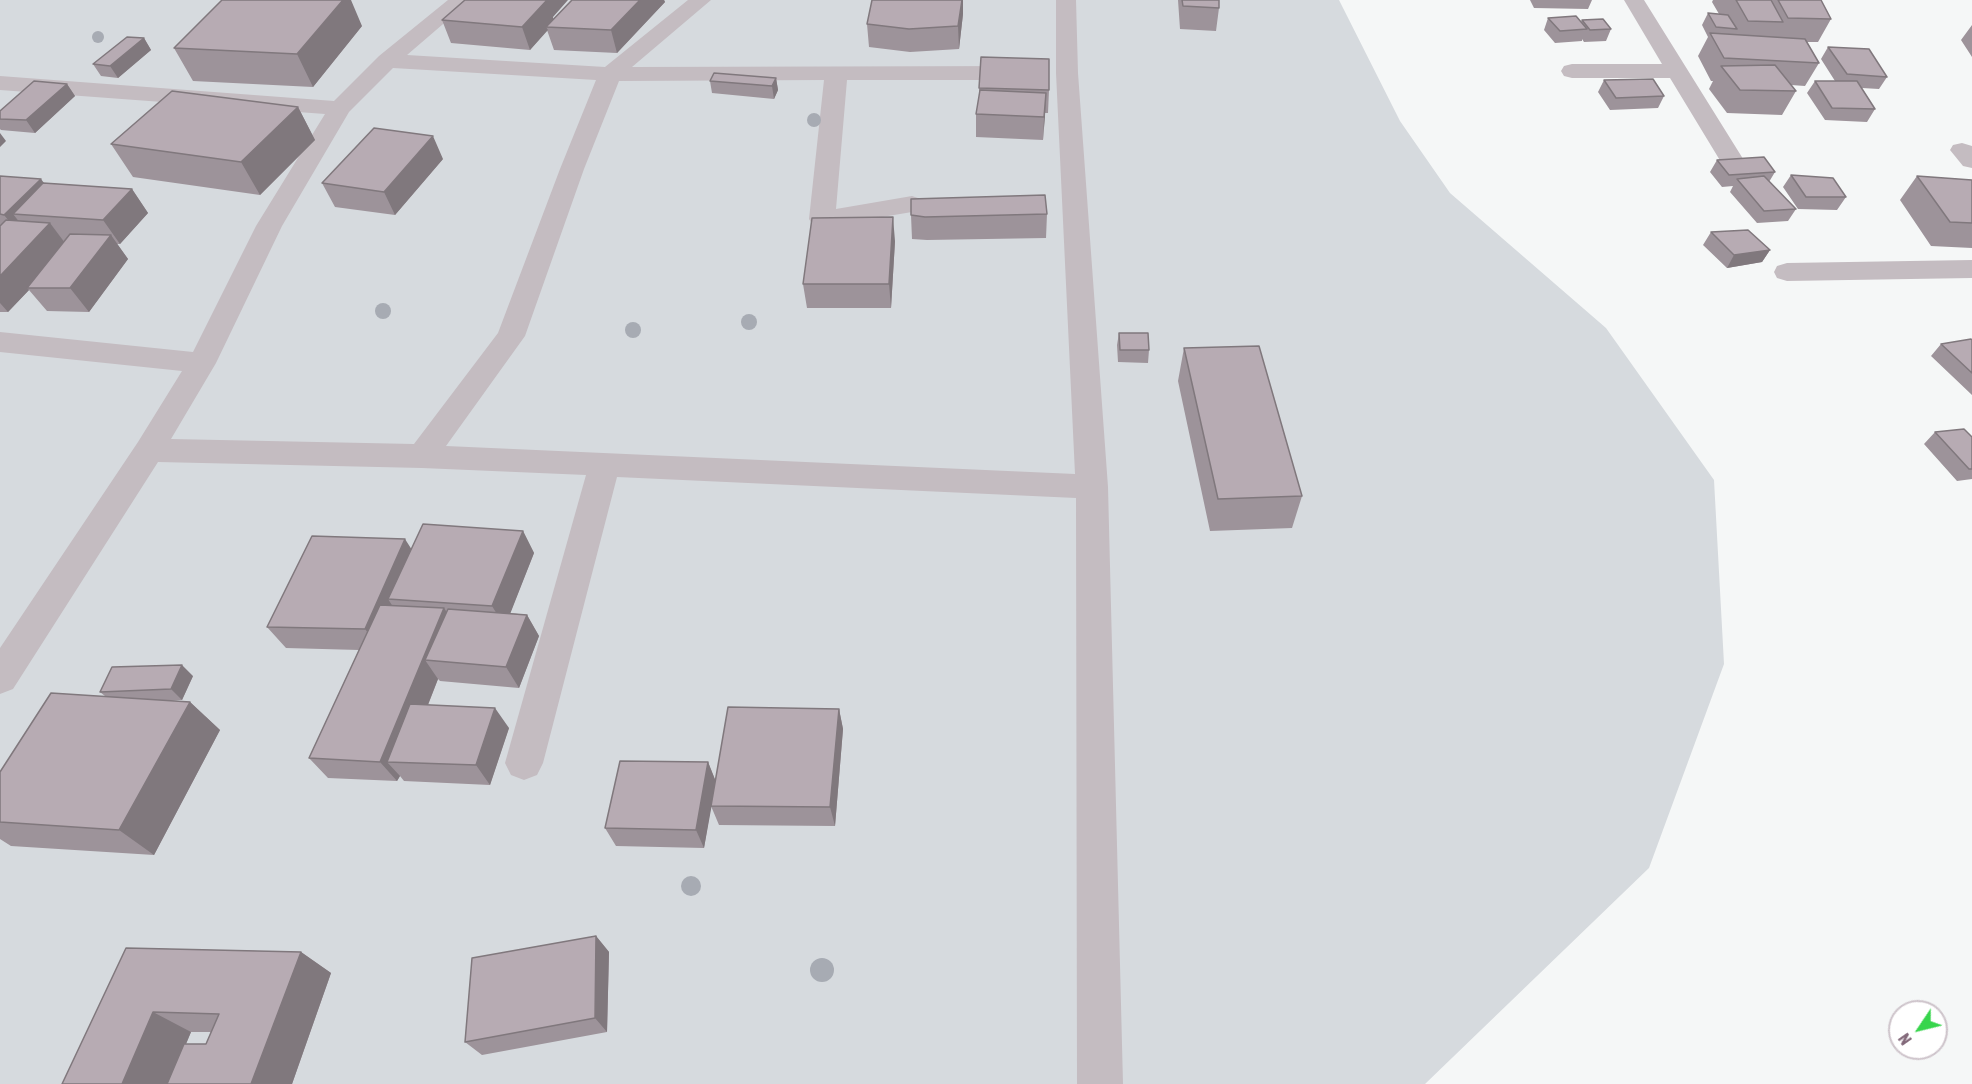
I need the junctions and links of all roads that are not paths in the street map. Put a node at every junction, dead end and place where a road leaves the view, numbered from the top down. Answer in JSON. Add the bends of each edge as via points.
{"nodes":[{"id":1,"x":461,"y":0,"type":"edge"},
{"id":2,"x":701,"y":0,"type":"edge"},
{"id":3,"x":1066,"y":0,"type":"edge"},
{"id":4,"x":1634,"y":0,"type":"edge"},
{"id":5,"x":387,"y":61,"type":"junction"},
{"id":6,"x":1572,"y":71,"type":"dead end"},
{"id":7,"x":1677,"y":71,"type":"junction"},
{"id":8,"x":836,"y":72,"type":"junction"},
{"id":9,"x":610,"y":74,"type":"junction"},
{"id":10,"x":1067,"y":74,"type":"junction"},
{"id":11,"x":0,"y":83,"type":"edge"},
{"id":12,"x":340,"y":108,"type":"junction"},
{"id":13,"x":1733,"y":162,"type":"edge"},
{"id":14,"x":912,"y":204,"type":"edge"},
{"id":15,"x":1972,"y":269,"type":"edge"},
{"id":16,"x":1787,"y":272,"type":"dead end"},
{"id":17,"x":0,"y":342,"type":"edge"},
{"id":18,"x":202,"y":363,"type":"junction"},
{"id":19,"x":149,"y":450,"type":"junction"},
{"id":20,"x":422,"y":456,"type":"junction"},
{"id":21,"x":605,"y":464,"type":"junction"},
{"id":22,"x":1092,"y":487,"type":"junction"},
{"id":23,"x":0,"y":678,"type":"edge"},
{"id":24,"x":524,"y":763,"type":"dead end"},
{"id":25,"x":1100,"y":1084,"type":"edge"}],
"edges":[{"from":1,"to":5,"type":"street"},
{"from":2,"to":9,"type":"street"},
{"from":3,"to":10,"type":"street"},
{"from":4,"to":7,"type":"street"},
{"from":5,"to":9,"type":"street"},
{"from":5,"to":12,"type":"street"},
{"from":6,"to":7,"type":"street"},
{"from":7,"to":13,"type":"street"},
{"from":8,"to":9,"type":"street"},
{"from":8,"to":10,"type":"street"},
{"from":8,"to":14,"type":"street","via":[[822,219]]},
{"from":9,"to":20,"type":"street","via":[[511,336]]},
{"from":10,"to":22,"type":"street"},
{"from":11,"to":12,"type":"street"},
{"from":12,"to":18,"type":"street","via":[[268,226]]},
{"from":15,"to":16,"type":"street"},
{"from":17,"to":18,"type":"street"},
{"from":18,"to":19,"type":"street"},
{"from":19,"to":20,"type":"street"},
{"from":19,"to":23,"type":"street"},
{"from":20,"to":21,"type":"street"},
{"from":21,"to":22,"type":"street"},
{"from":21,"to":24,"type":"street"},
{"from":22,"to":25,"type":"street"}]}
